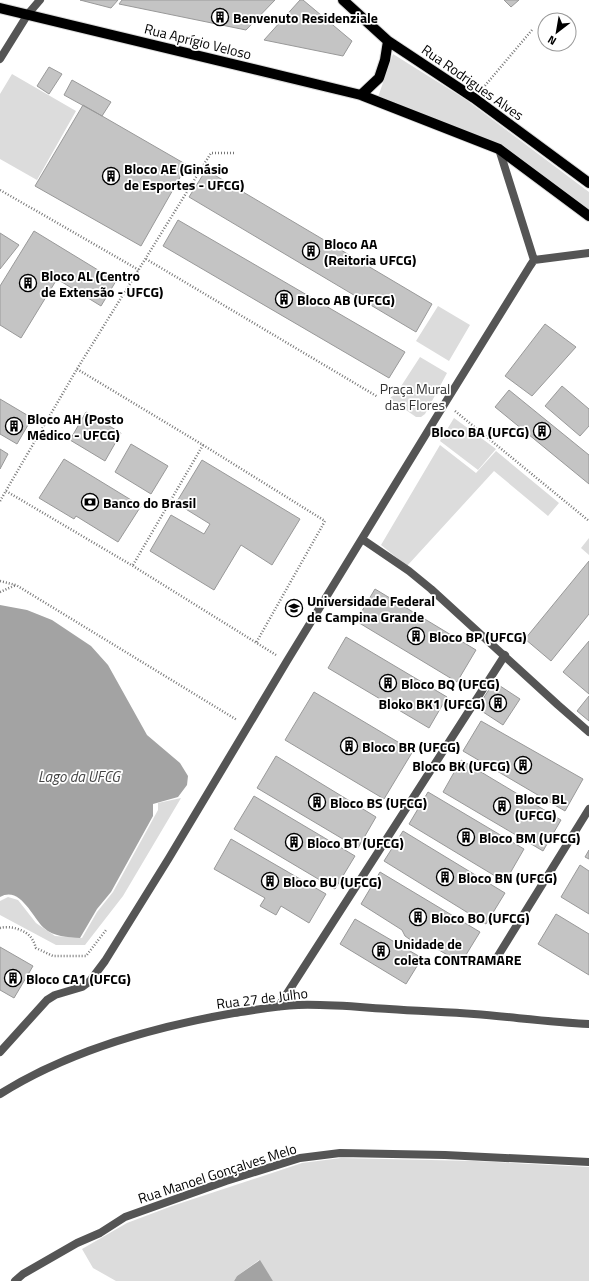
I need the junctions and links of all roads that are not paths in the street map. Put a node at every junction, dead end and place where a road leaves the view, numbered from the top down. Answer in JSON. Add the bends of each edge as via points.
{"nodes":[{"id":1,"x":40,"y":0,"type":"edge"},
{"id":2,"x":343,"y":0,"type":"edge"},
{"id":3,"x":0,"y":8,"type":"edge"},
{"id":4,"x":28,"y":14,"type":"junction"},
{"id":5,"x":388,"y":41,"type":"junction"},
{"id":6,"x":0,"y":58,"type":"edge"},
{"id":7,"x":361,"y":95,"type":"junction"},
{"id":8,"x":499,"y":149,"type":"junction"},
{"id":9,"x":589,"y":183,"type":"edge"},
{"id":10,"x":589,"y":216,"type":"edge"},
{"id":11,"x":589,"y":253,"type":"edge"},
{"id":12,"x":534,"y":260,"type":"junction"},
{"id":13,"x":362,"y":539,"type":"junction"},
{"id":14,"x":505,"y":655,"type":"junction"},
{"id":15,"x":589,"y":732,"type":"edge"},
{"id":16,"x":589,"y":809,"type":"edge"},
{"id":17,"x":496,"y":959,"type":"dead end"},
{"id":18,"x":279,"y":1006,"type":"junction"},
{"id":19,"x":589,"y":1024,"type":"edge"},
{"id":20,"x":0,"y":1052,"type":"edge"},
{"id":21,"x":0,"y":1094,"type":"edge"},
{"id":22,"x":589,"y":1162,"type":"edge"},
{"id":23,"x":15,"y":1281,"type":"edge"}],
"edges":[{"from":1,"to":4,"type":"street"},
{"from":2,"to":5,"type":"main road","name":"Rua Rodrigues Alves"},
{"from":3,"to":4,"type":"main road","name":"Rua Aprígio Veloso"},
{"from":4,"to":6,"type":"street"},
{"from":4,"to":7,"type":"main road","name":"Rua Aprígio Veloso"},
{"from":5,"to":7,"type":"main road","via":[[385,60],[378,78]]},
{"from":5,"to":9,"type":"main road","name":"Rua Rodrigues Alves","via":[[474,98]]},
{"from":7,"to":8,"type":"main road"},
{"from":8,"to":10,"type":"main road"},
{"from":8,"to":12,"type":"street"},
{"from":11,"to":12,"type":"street"},
{"from":12,"to":13,"type":"street"},
{"from":13,"to":14,"type":"street","via":[[409,570]]},
{"from":13,"to":20,"type":"street","via":[[105,961],[90,981],[82,987],[47,1000]]},
{"from":14,"to":15,"type":"street"},
{"from":14,"to":18,"type":"street"},
{"from":16,"to":17,"type":"street"},
{"from":18,"to":19,"type":"street","name":"Rua 27 de Julho","via":[[329,1005]]},
{"from":18,"to":21,"type":"street","name":"Rua 27 de Julho","via":[[209,1018],[127,1038],[54,1064]]},
{"from":22,"to":23,"type":"street","name":"Rua Manoel Gonçalves Melo","via":[[340,1153],[300,1158],[226,1181],[125,1218],[77,1243]]}]}
